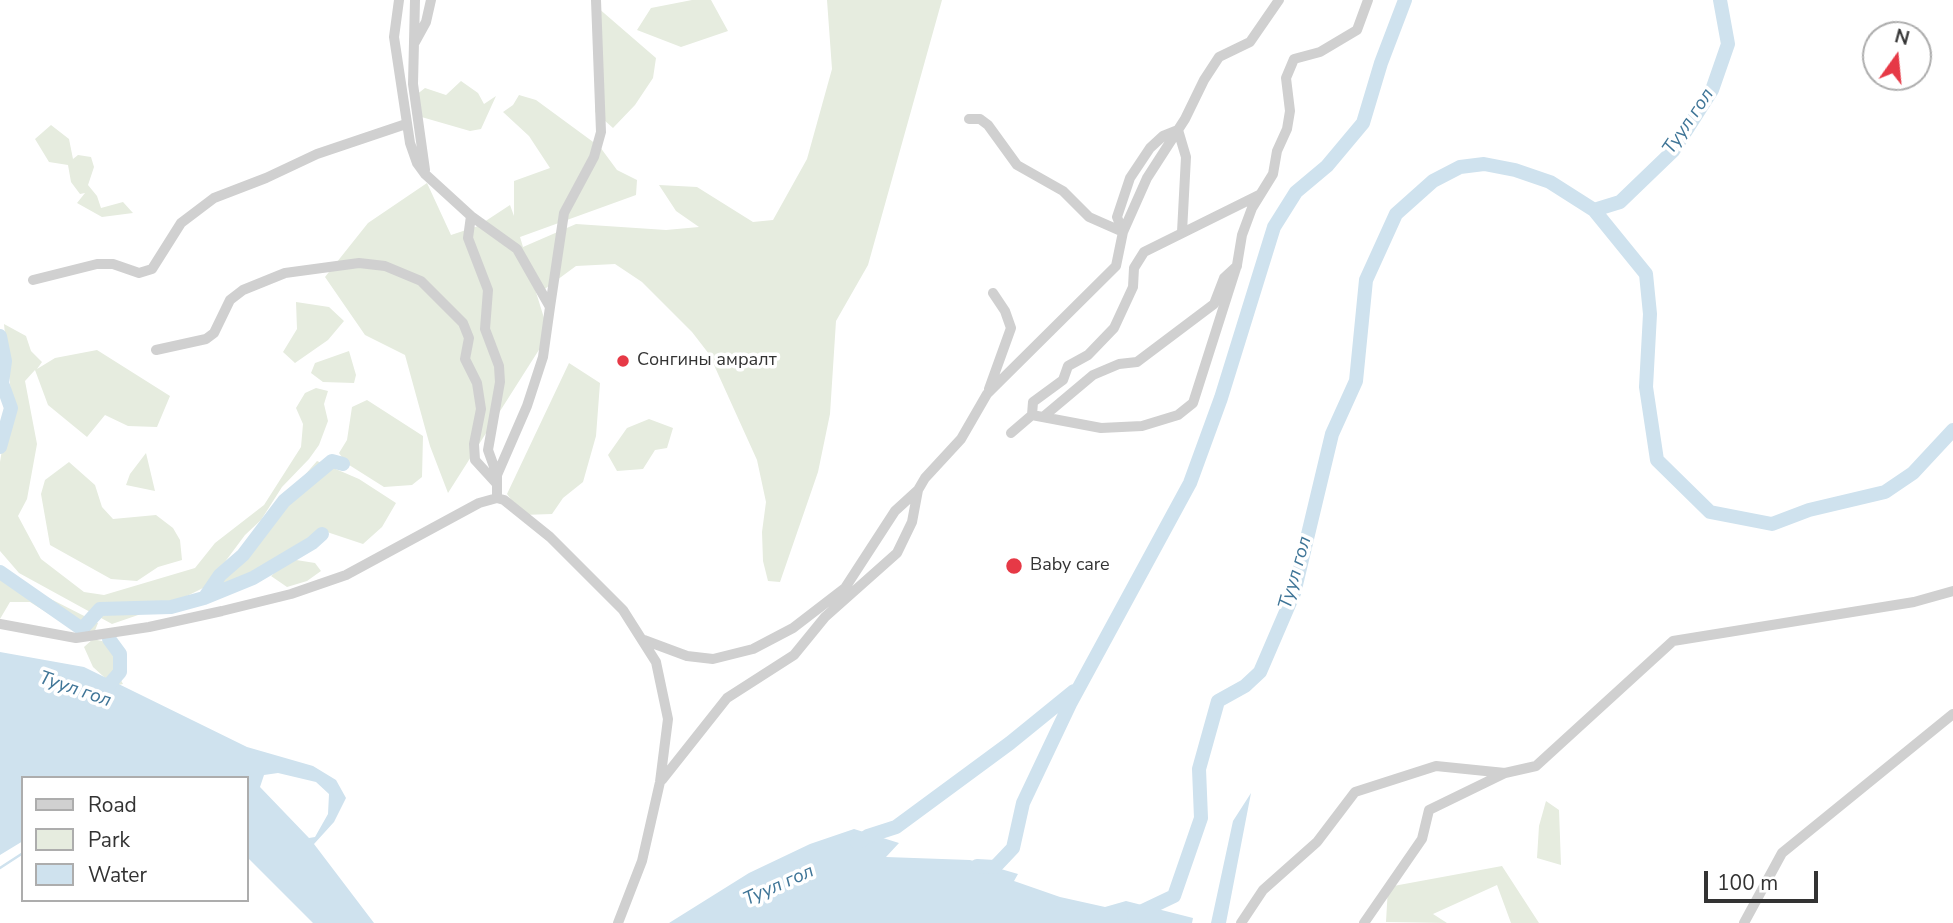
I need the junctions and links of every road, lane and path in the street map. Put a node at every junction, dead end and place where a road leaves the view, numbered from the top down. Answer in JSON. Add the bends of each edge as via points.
{"nodes":[{"id":1,"x":399,"y":0,"type":"edge"},
{"id":2,"x":415,"y":0,"type":"edge"},
{"id":3,"x":432,"y":0,"type":"edge"},
{"id":4,"x":596,"y":0,"type":"edge"},
{"id":5,"x":1279,"y":0,"type":"edge"},
{"id":6,"x":1368,"y":0,"type":"edge"},
{"id":7,"x":415,"y":42,"type":"junction"},
{"id":8,"x":969,"y":119,"type":"dead end"},
{"id":9,"x":406,"y":124,"type":"junction"},
{"id":10,"x":1178,"y":130,"type":"junction"},
{"id":11,"x":425,"y":174,"type":"junction"},
{"id":12,"x":1260,"y":195,"type":"junction"},
{"id":13,"x":471,"y":216,"type":"junction"},
{"id":14,"x":1123,"y":232,"type":"junction"},
{"id":15,"x":1182,"y":232,"type":"junction"},
{"id":16,"x":1237,"y":265,"type":"junction"},
{"id":17,"x":33,"y":280,"type":"dead end"},
{"id":18,"x":993,"y":293,"type":"dead end"},
{"id":19,"x":550,"y":307,"type":"junction"},
{"id":20,"x":156,"y":350,"type":"dead end"},
{"id":21,"x":987,"y":394,"type":"junction"},
{"id":22,"x":1037,"y":416,"type":"junction"},
{"id":23,"x":1011,"y":433,"type":"dead end"},
{"id":24,"x":496,"y":479,"type":"junction"},
{"id":25,"x":918,"y":490,"type":"junction"},
{"id":26,"x":497,"y":498,"type":"junction"},
{"id":27,"x":1953,"y":591,"type":"edge"},
{"id":28,"x":0,"y":624,"type":"edge"},
{"id":29,"x":644,"y":640,"type":"junction"},
{"id":30,"x":1953,"y":714,"type":"edge"},
{"id":31,"x":1505,"y":773,"type":"junction"},
{"id":32,"x":660,"y":782,"type":"junction"},
{"id":33,"x":618,"y":923,"type":"edge"},
{"id":34,"x":1241,"y":923,"type":"edge"},
{"id":35,"x":1364,"y":923,"type":"edge"},
{"id":36,"x":1744,"y":923,"type":"edge"}],
"edges":[{"from":1,"to":9,"type":"street","via":[[394,37]]},
{"from":2,"to":7,"type":"street"},
{"from":3,"to":7,"type":"street"},
{"from":4,"to":19,"type":"street","via":[[601,132],[594,157],[564,213]]},
{"from":5,"to":10,"type":"street","via":[[1250,41],[1219,57]]},
{"from":6,"to":12,"type":"street","via":[[1357,30],[1320,52],[1294,59],[1286,78],[1287,129],[1273,174]]},
{"from":7,"to":11,"type":"street","via":[[413,84]]},
{"from":8,"to":14,"type":"street","via":[[988,125],[1017,165],[1063,191],[1089,217]]},
{"from":9,"to":11,"type":"street","via":[[417,163]]},
{"from":9,"to":17,"type":"street","via":[[317,154],[215,198],[181,223],[152,269],[139,273],[97,264]]},
{"from":10,"to":14,"type":"street","via":[[1147,178]]},
{"from":10,"to":14,"type":"street","via":[[1150,148],[1130,178],[1117,217]]},
{"from":10,"to":15,"type":"street","via":[[1186,157]]},
{"from":11,"to":13,"type":"street"},
{"from":12,"to":15,"type":"street"},
{"from":12,"to":16,"type":"street","via":[[1242,235]]},
{"from":13,"to":19,"type":"street","via":[[517,249]]},
{"from":13,"to":24,"type":"street","via":[[468,239],[488,290],[485,329],[499,366],[500,391],[488,450]]},
{"from":14,"to":21,"type":"street","via":[[1116,265]]},
{"from":15,"to":22,"type":"street","via":[[1144,252],[1114,328],[1088,355],[1068,366],[1063,380],[1033,402]]},
{"from":16,"to":22,"type":"street","via":[[1224,278],[1214,304],[1137,362],[1093,375]]},
{"from":16,"to":22,"type":"street","via":[[1201,384],[1193,403],[1178,415],[1142,426],[1101,428]]},
{"from":18,"to":21,"type":"street","via":[[1011,328]]},
{"from":19,"to":24,"type":"street","via":[[537,377]]},
{"from":20,"to":24,"type":"street","via":[[215,333],[230,300],[285,272],[359,263],[385,266],[421,281],[463,323],[469,338],[466,359],[477,383],[481,410],[475,460]]},
{"from":21,"to":25,"type":"street","via":[[961,439]]},
{"from":22,"to":23,"type":"street"},
{"from":24,"to":26,"type":"street"},
{"from":25,"to":29,"type":"street","via":[[895,511],[845,589],[793,628],[753,649],[713,659],[687,656]]},
{"from":25,"to":32,"type":"street","via":[[912,522],[897,553],[825,617],[794,655],[727,698]]},
{"from":26,"to":28,"type":"street","via":[[479,503],[346,575],[291,594],[149,627],[76,638]]},
{"from":26,"to":29,"type":"street","via":[[550,537],[623,610]]},
{"from":27,"to":31,"type":"street","via":[[1914,602],[1673,641],[1536,766]]},
{"from":29,"to":32,"type":"street","via":[[656,662],[668,719]]},
{"from":30,"to":36,"type":"street","via":[[1782,853]]},
{"from":31,"to":34,"type":"street","via":[[1436,766],[1355,792],[1317,842],[1263,890]]},
{"from":31,"to":35,"type":"street","via":[[1429,810],[1422,839]]},
{"from":32,"to":33,"type":"street","via":[[642,861]]}]}
